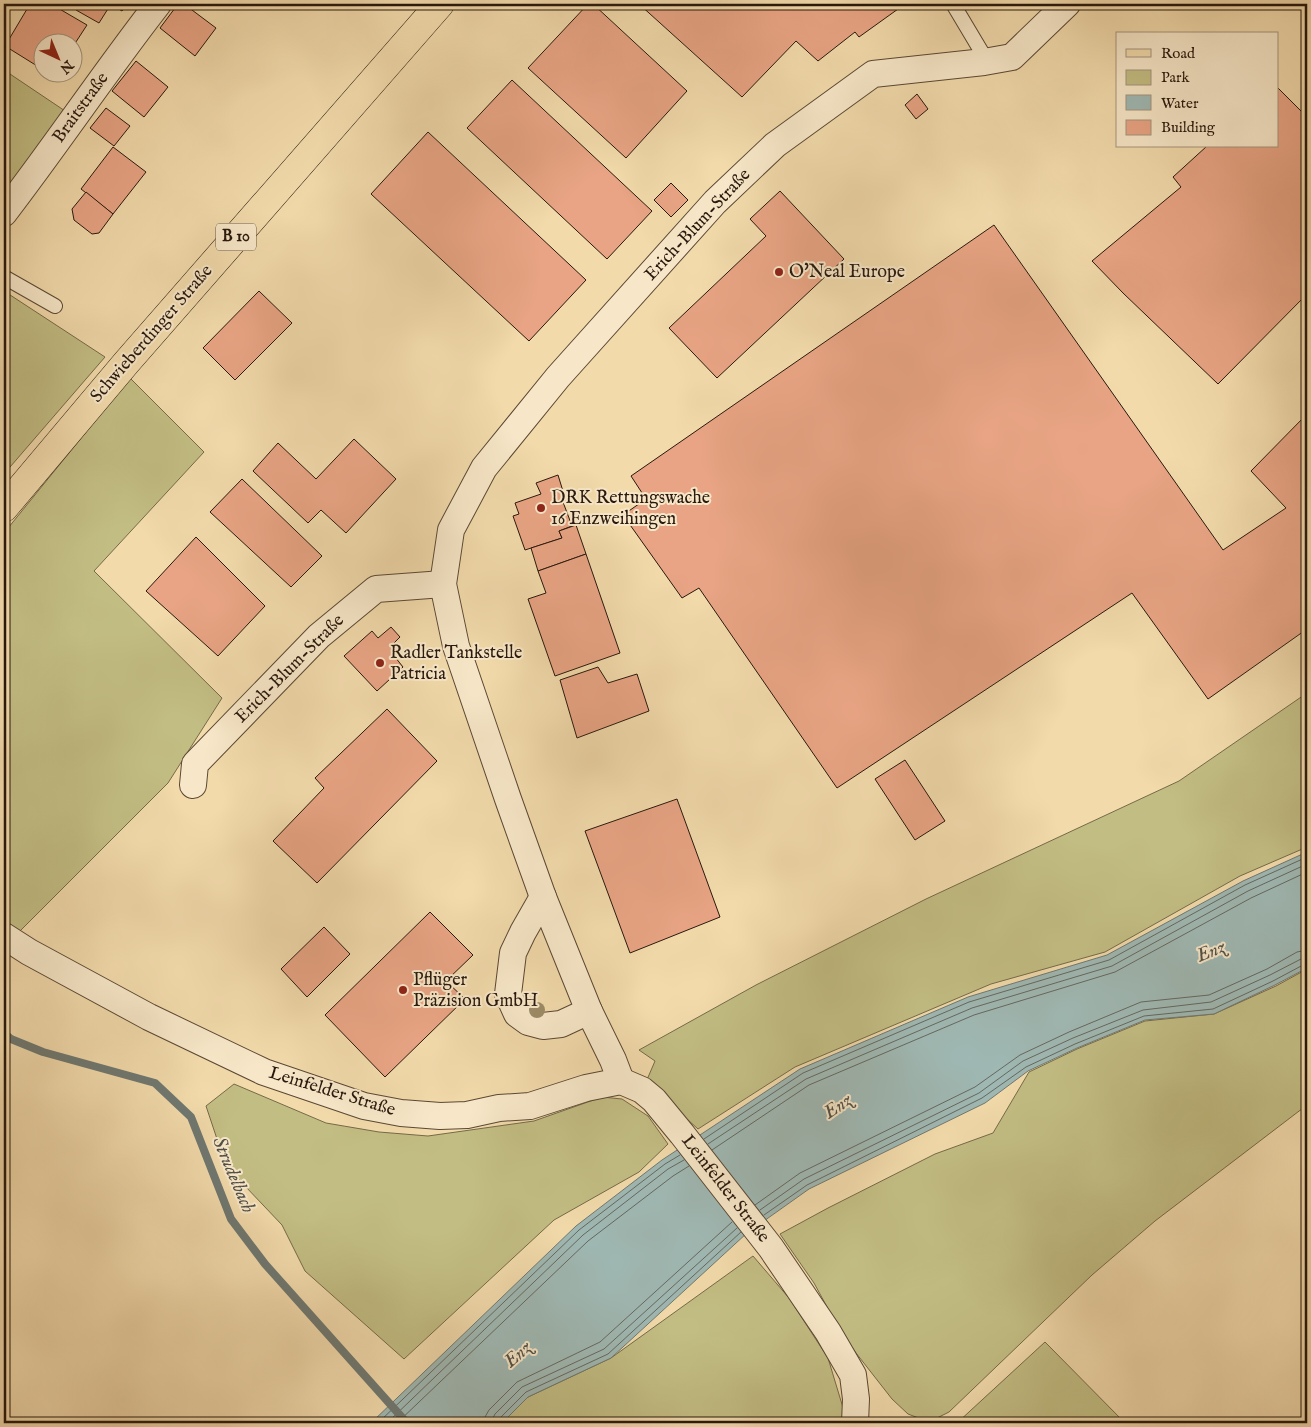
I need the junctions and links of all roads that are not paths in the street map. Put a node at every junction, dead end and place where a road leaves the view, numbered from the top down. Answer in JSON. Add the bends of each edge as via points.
{"nodes":[{"id":1,"x":158,"y":4,"type":"edge"},
{"id":2,"x":440,"y":4,"type":"edge"},
{"id":3,"x":953,"y":4,"type":"edge"},
{"id":4,"x":1067,"y":4,"type":"edge"},
{"id":5,"x":987,"y":61,"type":"junction"},
{"id":6,"x":4,"y":213,"type":"edge"},
{"id":7,"x":4,"y":278,"type":"edge"},
{"id":8,"x":55,"y":306,"type":"dead end"},
{"id":9,"x":4,"y":508,"type":"edge"},
{"id":10,"x":444,"y":584,"type":"junction"},
{"id":11,"x":193,"y":786,"type":"dead end"},
{"id":12,"x":543,"y":898,"type":"junction"},
{"id":13,"x":4,"y":936,"type":"edge"},
{"id":14,"x":589,"y":1011,"type":"junction"},
{"id":15,"x":621,"y":1081,"type":"junction"},
{"id":16,"x":855,"y":1423,"type":"edge"}],
"edges":[{"from":1,"to":6,"type":"street","name":"Braitstraße"},
{"from":2,"to":9,"type":"main road","name":"Schwieberdinger Straße","number":"B 10","via":[[126,363]]},
{"from":3,"to":5,"type":"lane"},
{"from":4,"to":5,"type":"street","name":"Erich-Blum-Straße","via":[[1012,57]]},
{"from":5,"to":10,"type":"street","name":"Erich-Blum-Straße","via":[[873,74],[775,145],[715,202],[558,377],[484,468],[451,530]]},
{"from":7,"to":8,"type":"lane"},
{"from":10,"to":11,"type":"street","name":"Erich-Blum-Straße","via":[[376,589],[318,636],[195,764]]},
{"from":10,"to":12,"type":"street","name":"Erich-Blum-Straße","via":[[456,646]]},
{"from":12,"to":14,"type":"street","name":"Erich-Blum-Straße"},
{"from":12,"to":14,"type":"street","via":[[513,953],[508,994],[517,1014],[528,1022],[543,1026],[561,1024]]},
{"from":13,"to":15,"type":"street","name":"Leinfelder Straße","via":[[149,1017],[264,1072],[364,1106],[401,1113],[467,1115],[530,1106],[586,1088]]},
{"from":14,"to":15,"type":"street","name":"Erich-Blum-Straße"},
{"from":15,"to":16,"type":"street","name":"Leinfelder Straße","via":[[642,1090],[654,1100],[771,1248],[853,1375]]}]}
